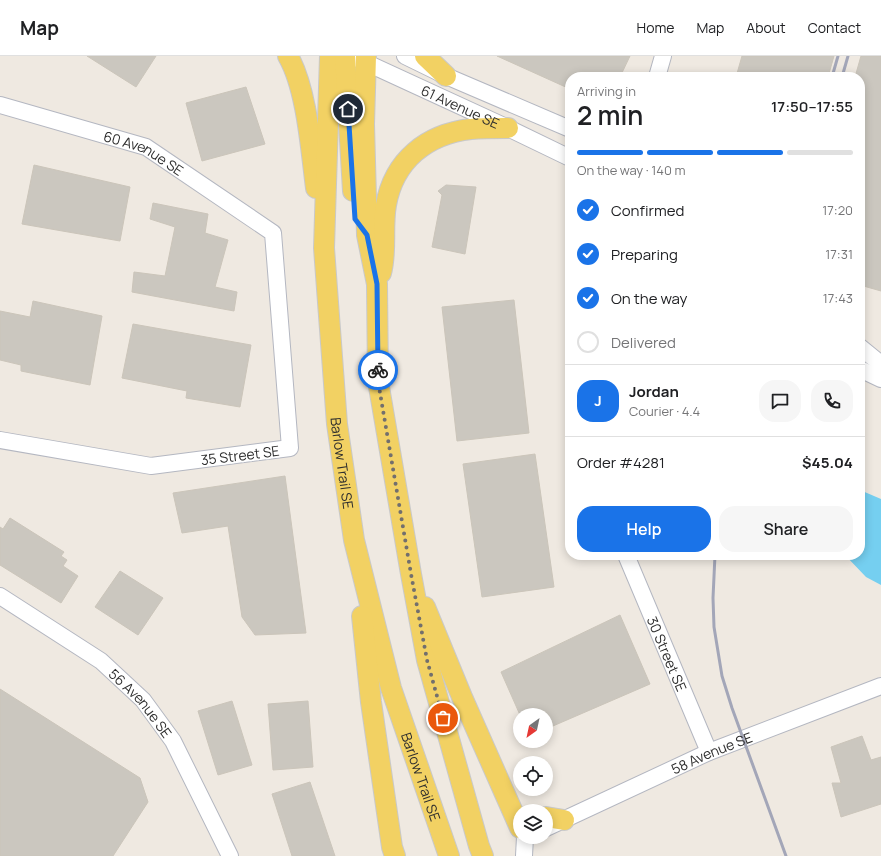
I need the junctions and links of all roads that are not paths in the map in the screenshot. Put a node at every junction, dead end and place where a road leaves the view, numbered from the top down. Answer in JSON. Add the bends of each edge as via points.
{"nodes":[{"id":1,"x":288,"y":56,"type":"edge"},
{"id":2,"x":330,"y":56,"type":"edge"},
{"id":3,"x":345,"y":56,"type":"edge"},
{"id":4,"x":405,"y":56,"type":"edge"},
{"id":5,"x":425,"y":56,"type":"edge"},
{"id":6,"x":663,"y":56,"type":"edge"},
{"id":7,"x":361,"y":58,"type":"edge"},
{"id":8,"x":658,"y":72,"type":"edge"},
{"id":9,"x":446,"y":76,"type":"junction"},
{"id":10,"x":0,"y":105,"type":"edge"},
{"id":11,"x":565,"y":127,"type":"edge"},
{"id":12,"x":508,"y":128,"type":"junction"},
{"id":13,"x":565,"y":156,"type":"edge"},
{"id":14,"x":273,"y":233,"type":"joint"},
{"id":15,"x":367,"y":235,"type":"junction"},
{"id":16,"x":324,"y":248,"type":"junction"},
{"id":17,"x":377,"y":284,"type":"junction"},
{"id":18,"x":865,"y":351,"type":"edge"},
{"id":19,"x":881,"y":367,"type":"edge"},
{"id":20,"x":865,"y":371,"type":"edge"},
{"id":21,"x":881,"y":379,"type":"edge"},
{"id":22,"x":0,"y":440,"type":"edge"},
{"id":23,"x":354,"y":540,"type":"junction"},
{"id":24,"x":628,"y":560,"type":"edge"},
{"id":25,"x":411,"y":574,"type":"junction"},
{"id":26,"x":0,"y":596,"type":"edge"},
{"id":27,"x":881,"y":686,"type":"edge"},
{"id":28,"x":709,"y":752,"type":"junction"},
{"id":29,"x":506,"y":797,"type":"junction"},
{"id":30,"x":516,"y":804,"type":"edge"},
{"id":31,"x":513,"y":812,"type":"edge"},
{"id":32,"x":553,"y":822,"type":"edge"},
{"id":33,"x":524,"y":844,"type":"edge"},
{"id":34,"x":392,"y":853,"type":"edge"},
{"id":35,"x":230,"y":856,"type":"edge"},
{"id":36,"x":449,"y":856,"type":"edge"},
{"id":37,"x":483,"y":856,"type":"edge"},
{"id":38,"x":524,"y":856,"type":"edge"}],
"edges":[{"from":1,"to":16,"type":"main road","via":[[294,66],[303,102]]},
{"from":2,"to":16,"type":"main road","name":"Barlow Trail SE"},
{"from":3,"to":15,"type":"main road","via":[[355,219]]},
{"from":4,"to":9,"type":"street","name":"61 Avenue SE"},
{"from":5,"to":9,"type":"main road"},
{"from":6,"to":8,"type":"street"},
{"from":7,"to":12,"type":"street","name":"61 Avenue SE"},
{"from":7,"to":15,"type":"main road"},
{"from":9,"to":11,"type":"street","name":"61 Avenue SE"},
{"from":10,"to":14,"type":"street","name":"60 Avenue SE","via":[[146,147]]},
{"from":12,"to":13,"type":"street","name":"61 Avenue SE"},
{"from":12,"to":17,"type":"main road","via":[[471,129],[447,134],[427,143],[407,159],[392,183],[386,206],[382,270]]},
{"from":14,"to":22,"type":"street","name":"35 Street SE","via":[[290,448],[151,466]]},
{"from":15,"to":17,"type":"main road"},
{"from":16,"to":23,"type":"main road","name":"Barlow Trail SE","via":[[338,424]]},
{"from":17,"to":25,"type":"main road","via":[[378,381]]},
{"from":18,"to":19,"type":"street"},
{"from":20,"to":21,"type":"street"},
{"from":23,"to":34,"type":"main road"},
{"from":23,"to":36,"type":"main road","name":"Barlow Trail SE","via":[[391,688]]},
{"from":24,"to":28,"type":"street","name":"30 Street SE"},
{"from":25,"to":29,"type":"main road"},
{"from":25,"to":37,"type":"main road","via":[[427,660]]},
{"from":26,"to":35,"type":"street","name":"56 Avenue SE","via":[[101,661],[143,700],[174,742]]},
{"from":27,"to":28,"type":"street","name":"58 Avenue SE"},
{"from":28,"to":32,"type":"street","name":"58 Avenue SE"},
{"from":29,"to":30,"type":"main road"},
{"from":29,"to":31,"type":"main road"},
{"from":33,"to":38,"type":"street"}]}
